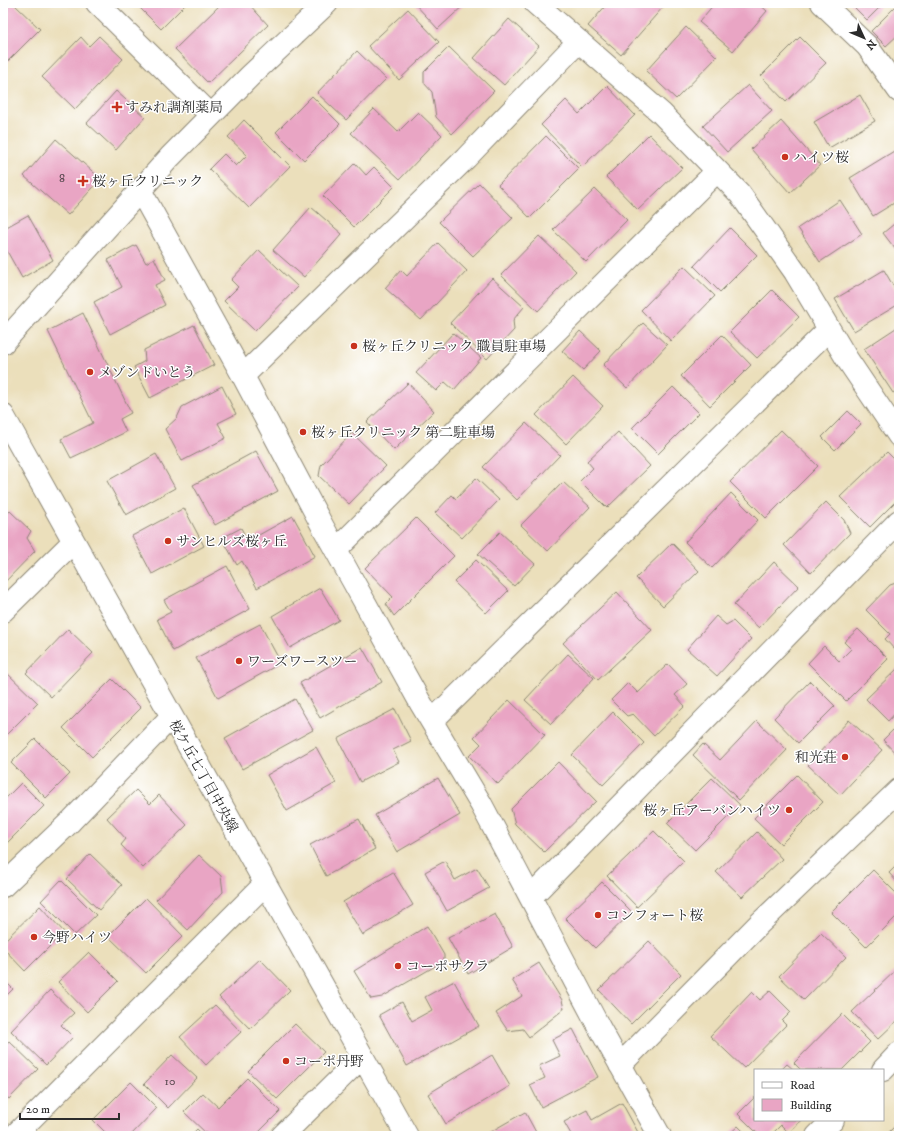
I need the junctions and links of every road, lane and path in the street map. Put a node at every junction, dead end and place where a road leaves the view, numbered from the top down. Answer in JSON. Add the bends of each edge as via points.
{"nodes":[{"id":1,"x":98,"y":3,"type":"edge"},
{"id":2,"x":327,"y":3,"type":"edge"},
{"id":3,"x":535,"y":3,"type":"edge"},
{"id":4,"x":822,"y":3,"type":"edge"},
{"id":5,"x":579,"y":41,"type":"junction"},
{"id":6,"x":899,"y":91,"type":"edge"},
{"id":7,"x":211,"y":115,"type":"junction"},
{"id":8,"x":717,"y":171,"type":"junction"},
{"id":9,"x":140,"y":190,"type":"junction"},
{"id":10,"x":829,"y":329,"type":"junction"},
{"id":11,"x":3,"y":343,"type":"edge"},
{"id":12,"x":243,"y":376,"type":"junction"},
{"id":13,"x":3,"y":415,"type":"edge"},
{"id":14,"x":899,"y":436,"type":"edge"},
{"id":15,"x":899,"y":521,"type":"edge"},
{"id":16,"x":73,"y":542,"type":"junction"},
{"id":17,"x":336,"y":550,"type":"junction"},
{"id":18,"x":3,"y":611,"type":"edge"},
{"id":19,"x":170,"y":717,"type":"junction"},
{"id":20,"x":432,"y":721,"type":"junction"},
{"id":21,"x":899,"y":790,"type":"edge"},
{"id":22,"x":265,"y":884,"type":"junction"},
{"id":23,"x":3,"y":886,"type":"edge"},
{"id":24,"x":532,"y":898,"type":"junction"},
{"id":25,"x":899,"y":1053,"type":"edge"},
{"id":26,"x":362,"y":1057,"type":"junction"},
{"id":27,"x":620,"y":1065,"type":"junction"},
{"id":28,"x":884,"y":1069,"type":"edge"},
{"id":29,"x":832,"y":1121,"type":"edge"},
{"id":30,"x":14,"y":1136,"type":"edge"},
{"id":31,"x":282,"y":1136,"type":"edge"},
{"id":32,"x":407,"y":1136,"type":"edge"},
{"id":33,"x":660,"y":1136,"type":"edge"},
{"id":34,"x":817,"y":1136,"type":"edge"}],
"edges":[{"from":1,"to":7,"type":"street"},
{"from":2,"to":7,"type":"street"},
{"from":3,"to":5,"type":"street"},
{"from":4,"to":6,"type":"street","via":[[867,46]]},
{"from":5,"to":8,"type":"street","via":[[661,113]]},
{"from":5,"to":12,"type":"street","via":[[466,158]]},
{"from":7,"to":9,"type":"street"},
{"from":8,"to":10,"type":"street","via":[[740,194],[795,272]]},
{"from":8,"to":17,"type":"street"},
{"from":9,"to":11,"type":"street"},
{"from":9,"to":12,"type":"street"},
{"from":10,"to":14,"type":"street"},
{"from":10,"to":20,"type":"street"},
{"from":12,"to":17,"type":"street"},
{"from":13,"to":16,"type":"street","name":"桜ケ丘七丁目中央線"},
{"from":15,"to":24,"type":"street"},
{"from":16,"to":18,"type":"street"},
{"from":16,"to":19,"type":"street","name":"桜ケ丘七丁目中央線"},
{"from":17,"to":20,"type":"street"},
{"from":19,"to":22,"type":"street","name":"桜ケ丘七丁目中央線"},
{"from":19,"to":23,"type":"street","via":[[71,821]]},
{"from":20,"to":24,"type":"street"},
{"from":21,"to":27,"type":"street","via":[[760,923]]},
{"from":22,"to":26,"type":"street","name":"桜ケ丘七丁目中央線"},
{"from":22,"to":30,"type":"street"},
{"from":24,"to":27,"type":"street"},
{"from":25,"to":28,"type":"street"},
{"from":26,"to":31,"type":"street"},
{"from":26,"to":32,"type":"street","name":"桜ケ丘七丁目中央線"},
{"from":27,"to":33,"type":"street"},
{"from":29,"to":34,"type":"street"}]}
